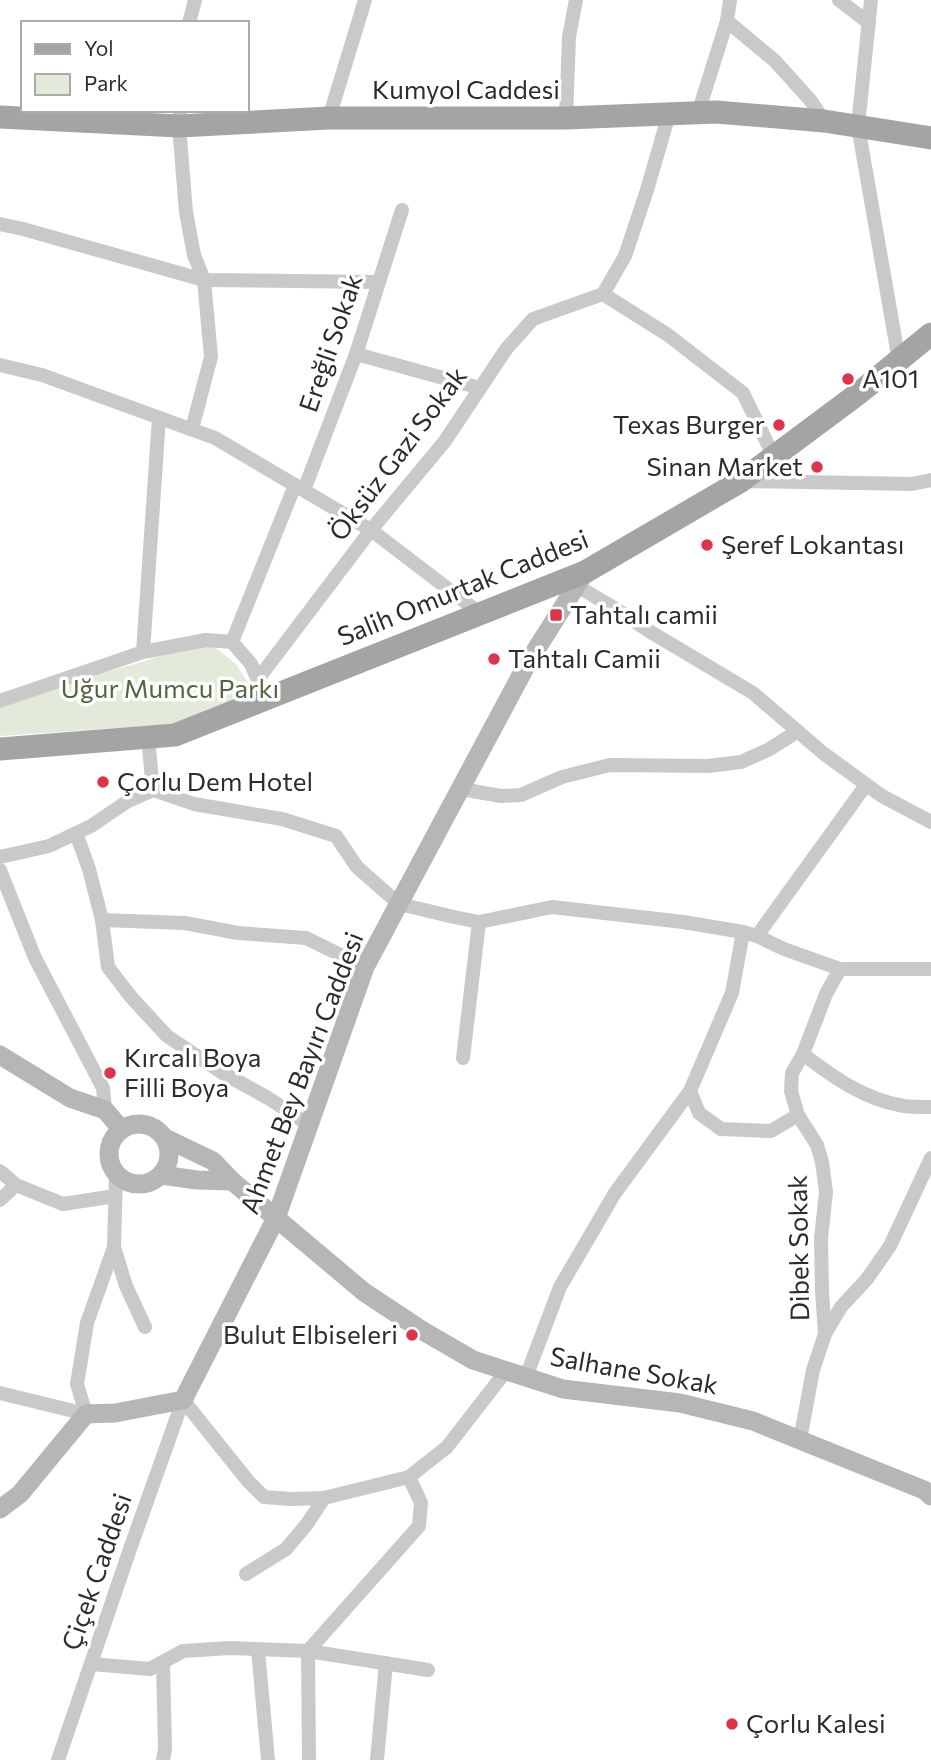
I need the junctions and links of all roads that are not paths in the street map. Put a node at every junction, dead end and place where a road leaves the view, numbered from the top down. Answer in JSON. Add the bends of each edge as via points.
{"nodes":[{"id":1,"x":195,"y":0,"type":"edge"},
{"id":2,"x":365,"y":0,"type":"edge"},
{"id":3,"x":576,"y":0,"type":"edge"},
{"id":4,"x":839,"y":0,"type":"edge"},
{"id":5,"x":871,"y":0,"type":"edge"},
{"id":6,"x":730,"y":1,"type":"edge"},
{"id":7,"x":190,"y":21,"type":"edge"},
{"id":8,"x":727,"y":21,"type":"junction"},
{"id":9,"x":869,"y":23,"type":"junction"},
{"id":10,"x":698,"y":113,"type":"junction"},
{"id":11,"x":669,"y":114,"type":"junction"},
{"id":12,"x":0,"y":117,"type":"edge"},
{"id":13,"x":179,"y":118,"type":"edge"},
{"id":14,"x":329,"y":118,"type":"junction"},
{"id":15,"x":566,"y":118,"type":"junction"},
{"id":16,"x":824,"y":121,"type":"junction"},
{"id":17,"x":858,"y":126,"type":"junction"},
{"id":18,"x":931,"y":138,"type":"edge"},
{"id":19,"x":402,"y":210,"type":"dead end"},
{"id":20,"x":0,"y":225,"type":"edge"},
{"id":21,"x":204,"y":280,"type":"junction"},
{"id":22,"x":379,"y":282,"type":"junction"},
{"id":23,"x":603,"y":294,"type":"junction"},
{"id":24,"x":931,"y":334,"type":"edge"},
{"id":25,"x":356,"y":354,"type":"junction"},
{"id":26,"x":899,"y":361,"type":"junction"},
{"id":27,"x":0,"y":365,"type":"edge"},
{"id":28,"x":480,"y":388,"type":"junction"},
{"id":29,"x":159,"y":418,"type":"junction"},
{"id":30,"x":192,"y":429,"type":"junction"},
{"id":31,"x":774,"y":457,"type":"junction"},
{"id":32,"x":931,"y":480,"type":"edge"},
{"id":33,"x":741,"y":481,"type":"junction"},
{"id":34,"x":299,"y":488,"type":"junction"},
{"id":35,"x":371,"y":530,"type":"junction"},
{"id":36,"x":581,"y":579,"type":"junction"},
{"id":37,"x":481,"y":614,"type":"junction"},
{"id":38,"x":232,"y":642,"type":"junction"},
{"id":39,"x":143,"y":652,"type":"junction"},
{"id":40,"x":262,"y":689,"type":"junction"},
{"id":41,"x":0,"y":701,"type":"edge"},
{"id":42,"x":798,"y":731,"type":"junction"},
{"id":43,"x":148,"y":737,"type":"junction"},
{"id":44,"x":0,"y":749,"type":"edge"},
{"id":45,"x":866,"y":785,"type":"junction"},
{"id":46,"x":461,"y":789,"type":"junction"},
{"id":47,"x":153,"y":790,"type":"junction"},
{"id":48,"x":931,"y":822,"type":"edge"},
{"id":49,"x":76,"y":833,"type":"junction"},
{"id":50,"x":0,"y":857,"type":"edge"},
{"id":51,"x":0,"y":870,"type":"edge"},
{"id":52,"x":399,"y":904,"type":"junction"},
{"id":53,"x":102,"y":920,"type":"junction"},
{"id":54,"x":479,"y":922,"type":"junction"},
{"id":55,"x":750,"y":934,"type":"junction"},
{"id":56,"x":365,"y":967,"type":"junction"},
{"id":57,"x":840,"y":969,"type":"junction"},
{"id":58,"x":931,"y":970,"type":"edge"},
{"id":59,"x":803,"y":1054,"type":"junction"},
{"id":60,"x":0,"y":1055,"type":"edge"},
{"id":61,"x":463,"y":1058,"type":"dead end"},
{"id":62,"x":690,"y":1091,"type":"junction"},
{"id":63,"x":931,"y":1107,"type":"edge"},
{"id":64,"x":104,"y":1110,"type":"junction"},
{"id":65,"x":798,"y":1115,"type":"junction"},
{"id":66,"x":309,"y":1125,"type":"junction"},
{"id":67,"x":121,"y":1129,"type":"junction"},
{"id":68,"x":165,"y":1138,"type":"junction"},
{"id":69,"x":931,"y":1158,"type":"edge"},
{"id":70,"x":0,"y":1171,"type":"edge"},
{"id":71,"x":116,"y":1174,"type":"junction"},
{"id":72,"x":161,"y":1175,"type":"junction"},
{"id":73,"x":232,"y":1181,"type":"junction"},
{"id":74,"x":16,"y":1185,"type":"junction"},
{"id":75,"x":116,"y":1196,"type":"junction"},
{"id":76,"x":0,"y":1200,"type":"edge"},
{"id":77,"x":276,"y":1218,"type":"junction"},
{"id":78,"x":114,"y":1247,"type":"junction"},
{"id":79,"x":145,"y":1327,"type":"dead end"},
{"id":80,"x":825,"y":1334,"type":"junction"},
{"id":81,"x":506,"y":1371,"type":"junction"},
{"id":82,"x":526,"y":1377,"type":"junction"},
{"id":83,"x":0,"y":1393,"type":"edge"},
{"id":84,"x":183,"y":1400,"type":"junction"},
{"id":85,"x":86,"y":1414,"type":"junction"},
{"id":86,"x":800,"y":1440,"type":"junction"},
{"id":87,"x":410,"y":1477,"type":"junction"},
{"id":88,"x":931,"y":1496,"type":"edge"},
{"id":89,"x":324,"y":1498,"type":"junction"},
{"id":90,"x":0,"y":1509,"type":"edge"},
{"id":91,"x":246,"y":1574,"type":"dead end"},
{"id":92,"x":258,"y":1650,"type":"junction"},
{"id":93,"x":308,"y":1651,"type":"junction"},
{"id":94,"x":163,"y":1662,"type":"junction"},
{"id":95,"x":386,"y":1662,"type":"junction"},
{"id":96,"x":91,"y":1664,"type":"junction"},
{"id":97,"x":428,"y":1670,"type":"dead end"},
{"id":98,"x":58,"y":1760,"type":"edge"},
{"id":99,"x":163,"y":1760,"type":"edge"},
{"id":100,"x":268,"y":1760,"type":"edge"},
{"id":101,"x":309,"y":1760,"type":"edge"},
{"id":102,"x":377,"y":1760,"type":"edge"}],
"edges":[{"from":1,"to":7,"type":"street"},
{"from":2,"to":14,"type":"street"},
{"from":3,"to":15,"type":"street","via":[[569,37]]},
{"from":4,"to":9,"type":"street"},
{"from":5,"to":9,"type":"street"},
{"from":6,"to":8,"type":"street"},
{"from":8,"to":10,"type":"street"},
{"from":8,"to":16,"type":"street","via":[[775,61]]},
{"from":9,"to":17,"type":"street"},
{"from":10,"to":11,"type":"main road","name":"Kumyol Caddesi"},
{"from":10,"to":16,"type":"main road","name":"Kumyol Caddesi"},
{"from":11,"to":15,"type":"main road","name":"Kumyol Caddesi"},
{"from":11,"to":23,"type":"street","via":[[625,256]]},
{"from":12,"to":13,"type":"main road","name":"Kumyol Caddesi"},
{"from":13,"to":14,"type":"main road","name":"Kumyol Caddesi"},
{"from":13,"to":21,"type":"street","via":[[186,212]]},
{"from":14,"to":15,"type":"main road","name":"Kumyol Caddesi"},
{"from":16,"to":17,"type":"main road","name":"Kumyol Caddesi"},
{"from":17,"to":18,"type":"main road","name":"Kumyol Caddesi"},
{"from":17,"to":26,"type":"street"},
{"from":19,"to":22,"type":"street","name":"Ereğli Sokak"},
{"from":20,"to":21,"type":"street"},
{"from":21,"to":22,"type":"street"},
{"from":21,"to":30,"type":"street","via":[[211,357]]},
{"from":22,"to":25,"type":"street","name":"Ereğli Sokak"},
{"from":23,"to":28,"type":"street","name":"Öksüz Gazi Sokak","via":[[533,319]]},
{"from":23,"to":31,"type":"street","via":[[668,335],[743,393]]},
{"from":24,"to":26,"type":"main road","name":"Salih Omurtak Caddesi"},
{"from":25,"to":28,"type":"street"},
{"from":25,"to":34,"type":"street","name":"Ereğli Sokak"},
{"from":26,"to":31,"type":"main road","name":"Salih Omurtak Caddesi"},
{"from":27,"to":29,"type":"street","via":[[42,375]]},
{"from":28,"to":35,"type":"street","name":"Öksüz Gazi Sokak","via":[[445,441]]},
{"from":29,"to":30,"type":"street"},
{"from":29,"to":39,"type":"street"},
{"from":30,"to":34,"type":"street"},
{"from":31,"to":33,"type":"main road","name":"Salih Omurtak Caddesi"},
{"from":32,"to":33,"type":"street","via":[[912,484]]},
{"from":33,"to":36,"type":"main road","name":"Salih Omurtak Caddesi"},
{"from":34,"to":35,"type":"street"},
{"from":34,"to":38,"type":"street","name":"Ereğli Sokak"},
{"from":35,"to":37,"type":"street"},
{"from":35,"to":40,"type":"street","name":"Öksüz Gazi Sokak"},
{"from":36,"to":37,"type":"main road","name":"Salih Omurtak Caddesi"},
{"from":36,"to":42,"type":"street","via":[[649,631],[753,693]]},
{"from":36,"to":46,"type":"street","name":"Ahmet Bey Bayırı Caddesi","via":[[527,664]]},
{"from":37,"to":40,"type":"main road","name":"Salih Omurtak Caddesi"},
{"from":38,"to":39,"type":"street","via":[[206,640]]},
{"from":38,"to":40,"type":"street","via":[[251,664]]},
{"from":39,"to":41,"type":"street"},
{"from":40,"to":43,"type":"main road","name":"Salih Omurtak Caddesi","via":[[175,735]]},
{"from":42,"to":45,"type":"street"},
{"from":42,"to":46,"type":"street","via":[[741,762],[610,765],[562,777],[521,795]]},
{"from":43,"to":44,"type":"main road","name":"Salih Omurtak Caddesi"},
{"from":43,"to":47,"type":"street"},
{"from":45,"to":48,"type":"street"},
{"from":45,"to":55,"type":"street"},
{"from":46,"to":52,"type":"street","name":"Ahmet Bey Bayırı Caddesi"},
{"from":47,"to":49,"type":"street"},
{"from":47,"to":52,"type":"street","via":[[194,804],[282,819],[336,836],[357,867]]},
{"from":49,"to":50,"type":"street","via":[[48,846]]},
{"from":49,"to":53,"type":"street"},
{"from":51,"to":64,"type":"street","via":[[35,958],[103,1088]]},
{"from":52,"to":54,"type":"street"},
{"from":52,"to":56,"type":"street","name":"Ahmet Bey Bayırı Caddesi"},
{"from":53,"to":56,"type":"street","via":[[185,923],[306,939]]},
{"from":53,"to":66,"type":"street","via":[[108,967],[167,1035]]},
{"from":54,"to":55,"type":"street","via":[[552,907]]},
{"from":54,"to":61,"type":"street"},
{"from":55,"to":57,"type":"street"},
{"from":55,"to":62,"type":"street","via":[[732,993]]},
{"from":56,"to":66,"type":"street","name":"Ahmet Bey Bayırı Caddesi"},
{"from":57,"to":58,"type":"street"},
{"from":57,"to":59,"type":"street","name":"Dibek Sokak"},
{"from":59,"to":63,"type":"street","via":[[866,1095],[903,1106]]},
{"from":59,"to":65,"type":"street","name":"Dibek Sokak","via":[[792,1073],[791,1091]]},
{"from":60,"to":64,"type":"street","via":[[70,1098]]},
{"from":62,"to":65,"type":"street","via":[[699,1113],[721,1129],[771,1131]]},
{"from":62,"to":82,"type":"street","via":[[615,1193],[560,1287]]},
{"from":64,"to":67,"type":"street"},
{"from":65,"to":80,"type":"street","name":"Dibek Sokak","via":[[817,1145],[826,1192],[821,1238]]},
{"from":66,"to":77,"type":"street","name":"Ahmet Bey Bayırı Caddesi"},
{"from":67,"to":68,"type":"street","via":[[150,1126]]},
{"from":67,"to":71,"type":"street","via":[[108,1155]]},
{"from":68,"to":72,"type":"street","via":[[169,1157]]},
{"from":68,"to":73,"type":"street","name":"Salhane Sokak","via":[[213,1161]]},
{"from":69,"to":80,"type":"street","via":[[890,1246]]},
{"from":70,"to":74,"type":"street"},
{"from":71,"to":72,"type":"street","via":[[134,1184]]},
{"from":71,"to":75,"type":"street"},
{"from":72,"to":73,"type":"street"},
{"from":73,"to":77,"type":"street","name":"Salhane Sokak"},
{"from":74,"to":75,"type":"street","via":[[63,1204]]},
{"from":74,"to":76,"type":"street"},
{"from":75,"to":78,"type":"street"},
{"from":77,"to":81,"type":"street","name":"Salhane Sokak","via":[[364,1292],[473,1360]]},
{"from":77,"to":84,"type":"street","name":"Ahmet Bey Bayırı Caddesi"},
{"from":78,"to":79,"type":"street"},
{"from":78,"to":85,"type":"street","via":[[87,1323],[77,1384]]},
{"from":80,"to":86,"type":"street"},
{"from":81,"to":82,"type":"street","name":"Salhane Sokak"},
{"from":81,"to":87,"type":"street","via":[[447,1447]]},
{"from":82,"to":86,"type":"street","name":"Salhane Sokak","via":[[563,1389],[680,1403],[753,1421]]},
{"from":83,"to":85,"type":"street"},
{"from":84,"to":85,"type":"street"},
{"from":84,"to":89,"type":"street","via":[[264,1497]]},
{"from":84,"to":96,"type":"street","name":"Çiçek Caddesi"},
{"from":85,"to":90,"type":"street","via":[[20,1494]]},
{"from":86,"to":88,"type":"street","name":"Salhane Sokak"},
{"from":87,"to":89,"type":"street"},
{"from":87,"to":93,"type":"street","via":[[421,1503],[419,1526]]},
{"from":89,"to":91,"type":"street","via":[[286,1549]]},
{"from":92,"to":93,"type":"street"},
{"from":92,"to":94,"type":"street","via":[[183,1651]]},
{"from":92,"to":100,"type":"street"},
{"from":93,"to":95,"type":"street"},
{"from":93,"to":101,"type":"street"},
{"from":94,"to":96,"type":"street","via":[[150,1669]]},
{"from":94,"to":99,"type":"street"},
{"from":95,"to":97,"type":"street"},
{"from":95,"to":102,"type":"street"},
{"from":96,"to":98,"type":"street","name":"Çiçek Caddesi"}]}
